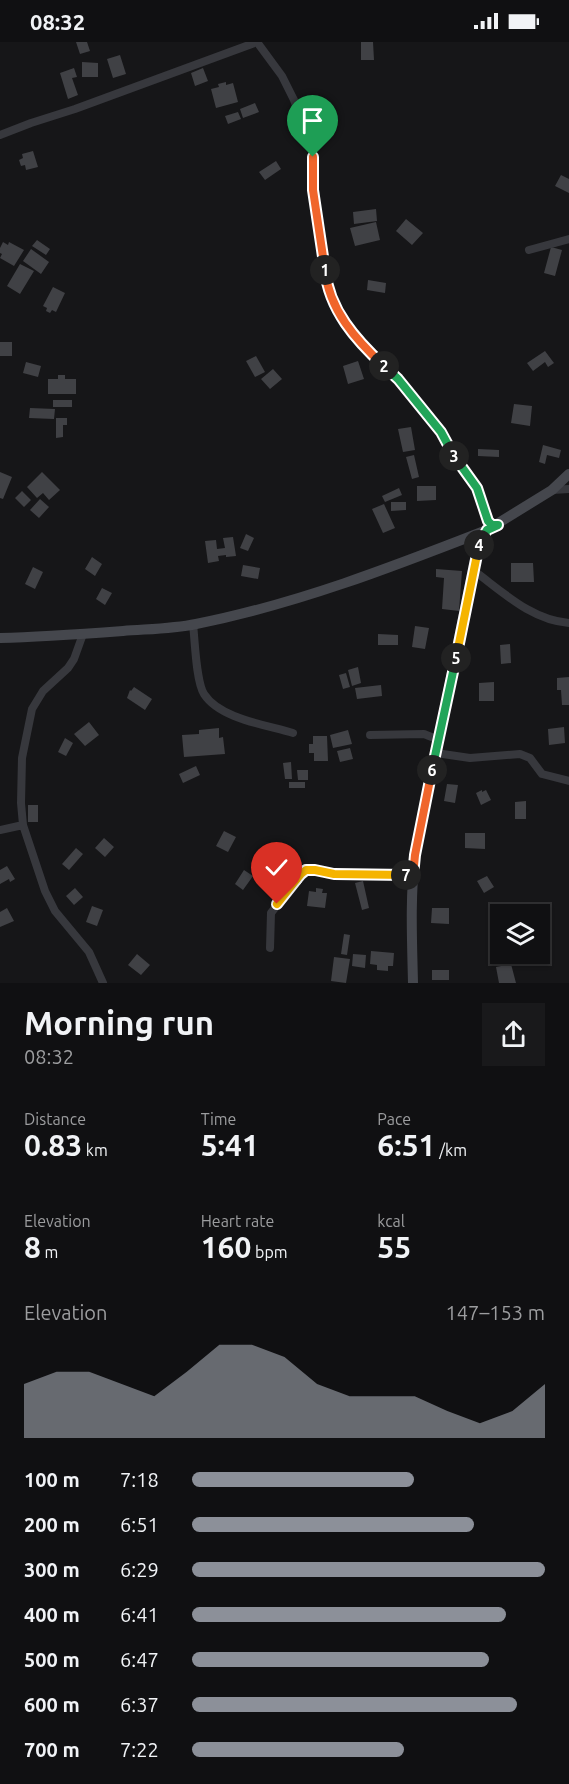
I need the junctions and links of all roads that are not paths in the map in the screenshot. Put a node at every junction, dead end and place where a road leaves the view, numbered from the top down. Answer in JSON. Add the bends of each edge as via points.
{"nodes":[{"id":1,"x":257,"y":42,"type":"edge"},
{"id":2,"x":0,"y":135,"type":"edge"},
{"id":3,"x":569,"y":239,"type":"edge"},
{"id":4,"x":529,"y":250,"type":"dead end"},
{"id":5,"x":569,"y":474,"type":"edge"},
{"id":6,"x":569,"y":489,"type":"edge"},
{"id":7,"x":552,"y":490,"type":"junction"},
{"id":8,"x":498,"y":525,"type":"junction"},
{"id":9,"x":487,"y":530,"type":"junction"},
{"id":10,"x":473,"y":570,"type":"junction"},
{"id":11,"x":569,"y":623,"type":"edge"},
{"id":12,"x":194,"y":624,"type":"junction"},
{"id":13,"x":83,"y":634,"type":"junction"},
{"id":14,"x":0,"y":638,"type":"edge"},
{"id":15,"x":294,"y":733,"type":"dead end"},
{"id":16,"x":370,"y":735,"type":"dead end"},
{"id":17,"x":439,"y":740,"type":"junction"},
{"id":18,"x":436,"y":753,"type":"junction"},
{"id":19,"x":569,"y":781,"type":"edge"},
{"id":20,"x":23,"y":825,"type":"junction"},
{"id":21,"x":0,"y":830,"type":"edge"},
{"id":22,"x":413,"y":876,"type":"junction"},
{"id":23,"x":270,"y":948,"type":"dead end"},
{"id":24,"x":103,"y":983,"type":"edge"},
{"id":25,"x":413,"y":983,"type":"edge"}],
"edges":[{"from":1,"to":2,"type":"street"},
{"from":1,"to":8,"type":"street","via":[[282,76],[310,143],[326,283],[336,309],[348,328],[398,379],[441,432],[477,488],[488,521]]},
{"from":3,"to":4,"type":"street"},
{"from":5,"to":7,"type":"main road"},
{"from":6,"to":7,"type":"street"},
{"from":7,"to":8,"type":"main road"},
{"from":8,"to":9,"type":"main road"},
{"from":9,"to":10,"type":"main road","via":[[480,540]]},
{"from":9,"to":12,"type":"main road","via":[[312,595]]},
{"from":10,"to":11,"type":"street","via":[[535,615]]},
{"from":10,"to":17,"type":"main road"},
{"from":12,"to":13,"type":"main road"},
{"from":12,"to":15,"type":"street","via":[[203,694],[218,708],[235,716]]},
{"from":13,"to":14,"type":"main road"},
{"from":13,"to":20,"type":"street","via":[[68,668],[43,691],[32,709],[22,758]]},
{"from":16,"to":17,"type":"street","via":[[424,734]]},
{"from":17,"to":18,"type":"main road"},
{"from":18,"to":19,"type":"street","via":[[470,758],[520,754],[530,758],[542,774]]},
{"from":18,"to":22,"type":"main road"},
{"from":20,"to":21,"type":"street"},
{"from":20,"to":24,"type":"street","via":[[34,864],[55,911],[89,952]]},
{"from":22,"to":23,"type":"street","via":[[306,870],[271,913]]},
{"from":22,"to":25,"type":"main road"}]}
